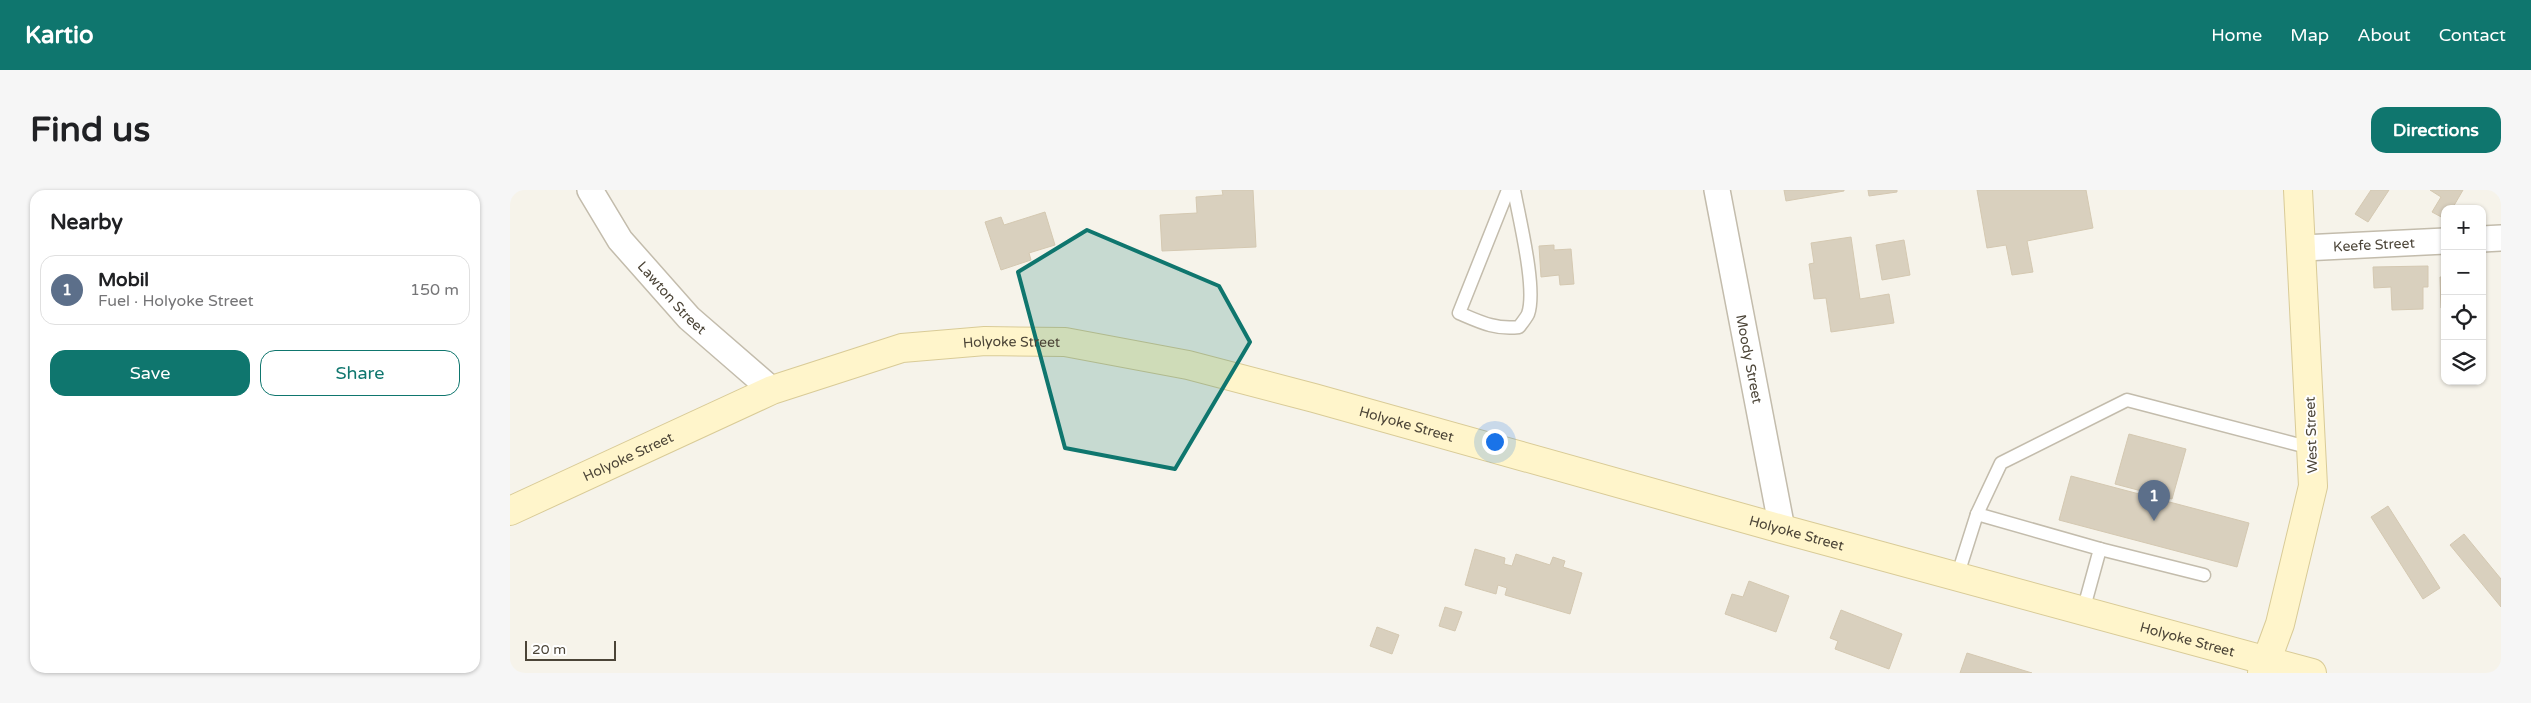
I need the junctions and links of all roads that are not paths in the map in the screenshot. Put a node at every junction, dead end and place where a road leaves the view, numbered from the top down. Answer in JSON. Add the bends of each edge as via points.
{"nodes":[{"id":1,"x":590,"y":190,"type":"edge"},
{"id":2,"x":1508,"y":190,"type":"edge"},
{"id":3,"x":1514,"y":190,"type":"edge"},
{"id":4,"x":1716,"y":190,"type":"edge"},
{"id":5,"x":2298,"y":190,"type":"edge"},
{"id":6,"x":2501,"y":238,"type":"edge"},
{"id":7,"x":2486,"y":239,"type":"edge"},
{"id":8,"x":2441,"y":241,"type":"edge"},
{"id":9,"x":2303,"y":248,"type":"junction"},
{"id":10,"x":772,"y":390,"type":"junction"},
{"id":11,"x":2311,"y":448,"type":"junction"},
{"id":12,"x":510,"y":511,"type":"edge"},
{"id":13,"x":1977,"y":514,"type":"junction"},
{"id":14,"x":1782,"y":529,"type":"junction"},
{"id":15,"x":2100,"y":549,"type":"junction"},
{"id":16,"x":2204,"y":575,"type":"dead end"},
{"id":17,"x":1957,"y":577,"type":"junction"},
{"id":18,"x":2083,"y":611,"type":"junction"},
{"id":19,"x":2263,"y":667,"type":"edge"},
{"id":20,"x":2312,"y":673,"type":"edge"}],
"edges":[{"from":1,"to":10,"type":"street","name":"Lawton Street","via":[[620,240],[689,318]]},
{"from":2,"to":3,"type":"lane","via":[[1459,313],[1504,329],[1519,327],[1528,314],[1530,300]]},
{"from":4,"to":14,"type":"street","name":"Moody Street"},
{"from":5,"to":9,"type":"main road","name":"West Street"},
{"from":6,"to":7,"type":"street"},
{"from":8,"to":9,"type":"street","name":"Keefe Street"},
{"from":9,"to":11,"type":"main road","name":"West Street"},
{"from":10,"to":12,"type":"main road","name":"Holyoke Street"},
{"from":10,"to":14,"type":"main road","name":"Holyoke Street","via":[[902,348],[985,342],[1065,342],[1188,365],[1246,380]]},
{"from":11,"to":13,"type":"lane","via":[[2127,400],[2001,463]]},
{"from":11,"to":19,"type":"main road","name":"West Street","via":[[2313,486],[2280,624]]},
{"from":13,"to":15,"type":"lane"},
{"from":13,"to":17,"type":"lane"},
{"from":14,"to":17,"type":"main road","name":"Holyoke Street"},
{"from":15,"to":16,"type":"lane"},
{"from":15,"to":18,"type":"lane"},
{"from":17,"to":18,"type":"main road","name":"Holyoke Street"},
{"from":18,"to":19,"type":"main road","name":"Holyoke Street"},
{"from":19,"to":20,"type":"main road","name":"Holyoke Street"}]}
